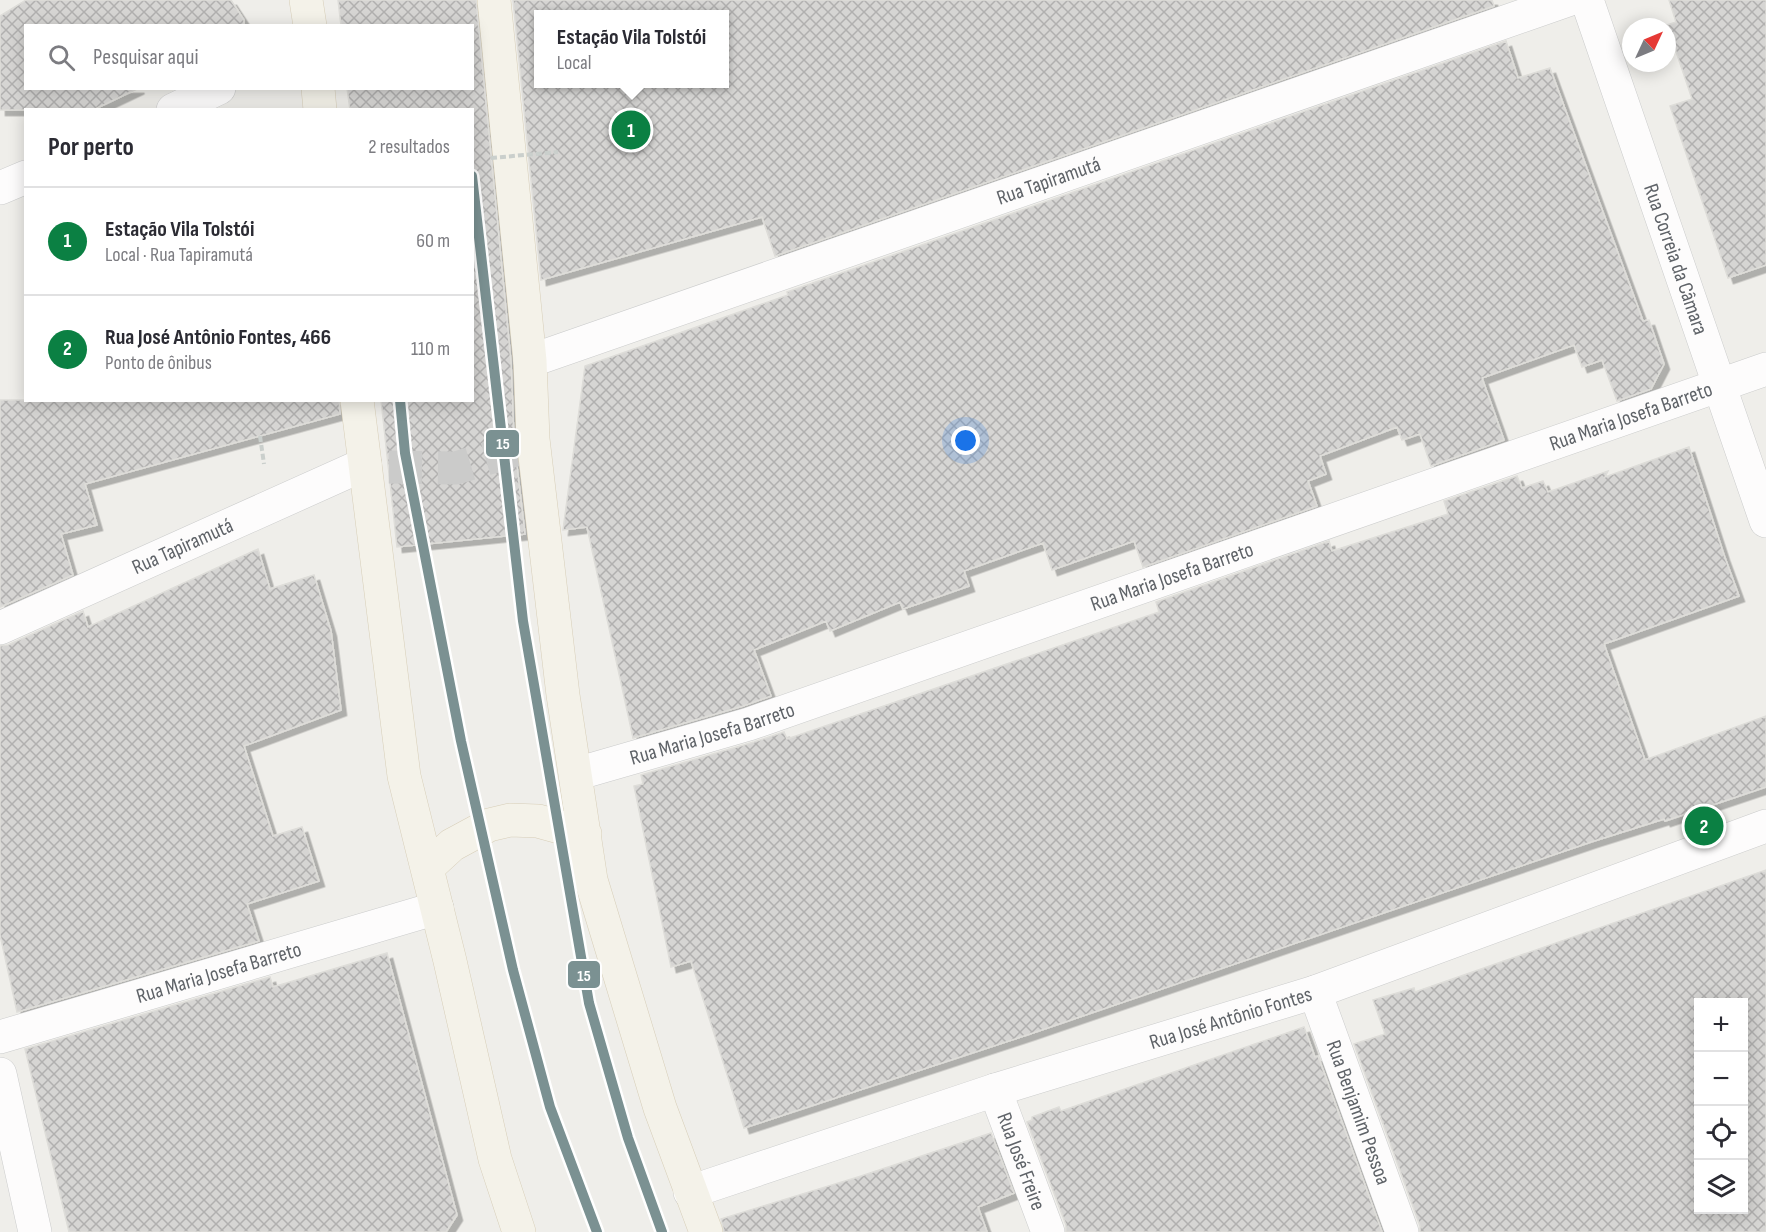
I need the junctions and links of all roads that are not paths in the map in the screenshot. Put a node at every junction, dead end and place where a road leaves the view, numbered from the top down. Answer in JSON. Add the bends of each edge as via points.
{"nodes":[{"id":1,"x":306,"y":0,"type":"edge"},
{"id":2,"x":494,"y":0,"type":"edge"},
{"id":3,"x":1568,"y":0,"type":"edge"},
{"id":4,"x":1587,"y":0,"type":"edge"},
{"id":5,"x":310,"y":24,"type":"edge"},
{"id":6,"x":215,"y":90,"type":"edge"},
{"id":7,"x":318,"y":90,"type":"edge"},
{"id":8,"x":177,"y":108,"type":"edge"},
{"id":9,"x":320,"y":108,"type":"edge"},
{"id":10,"x":530,"y":361,"type":"junction"},
{"id":11,"x":1766,"y":369,"type":"edge"},
{"id":12,"x":1719,"y":385,"type":"junction"},
{"id":13,"x":358,"y":402,"type":"edge"},
{"id":14,"x":377,"y":465,"type":"junction"},
{"id":15,"x":1766,"y":520,"type":"edge"},
{"id":16,"x":0,"y":628,"type":"edge"},
{"id":17,"x":576,"y":774,"type":"junction"},
{"id":18,"x":1766,"y":826,"type":"edge"},
{"id":19,"x":585,"y":834,"type":"junction"},
{"id":20,"x":427,"y":868,"type":"junction"},
{"id":21,"x":437,"y":908,"type":"junction"},
{"id":22,"x":1315,"y":992,"type":"junction"},
{"id":23,"x":0,"y":1037,"type":"edge"},
{"id":24,"x":0,"y":1074,"type":"edge"},
{"id":25,"x":995,"y":1090,"type":"junction"},
{"id":26,"x":690,"y":1192,"type":"junction"},
{"id":27,"x":34,"y":1232,"type":"edge"},
{"id":28,"x":519,"y":1232,"type":"edge"},
{"id":29,"x":706,"y":1232,"type":"edge"},
{"id":30,"x":1048,"y":1232,"type":"edge"},
{"id":31,"x":1402,"y":1232,"type":"edge"}],
"edges":[{"from":1,"to":5,"type":"main road"},
{"from":2,"to":10,"type":"main road"},
{"from":3,"to":10,"type":"street","name":"Rua Tapiramutá"},
{"from":4,"to":12,"type":"street","name":"Rua Correia da Câmara"},
{"from":6,"to":8,"type":"street"},
{"from":7,"to":9,"type":"main road"},
{"from":10,"to":17,"type":"main road","via":[[528,443]]},
{"from":11,"to":12,"type":"street","name":"Rua Maria Josefa Barreto"},
{"from":12,"to":15,"type":"street","name":"Rua Correia da Câmara"},
{"from":12,"to":17,"type":"street","name":"Rua Maria Josefa Barreto","via":[[749,724]]},
{"from":13,"to":14,"type":"main road"},
{"from":14,"to":16,"type":"street","name":"Rua Tapiramutá"},
{"from":14,"to":20,"type":"main road","via":[[404,776]]},
{"from":17,"to":19,"type":"main road"},
{"from":18,"to":22,"type":"street","name":"Rua José Antônio Fontes"},
{"from":19,"to":20,"type":"main road","via":[[538,821],[510,820],[489,825],[452,845]]},
{"from":19,"to":26,"type":"main road","via":[[591,880],[660,1108]]},
{"from":20,"to":21,"type":"main road"},
{"from":21,"to":23,"type":"street","name":"Rua Maria Josefa Barreto"},
{"from":21,"to":28,"type":"main road","via":[[495,1159]]},
{"from":22,"to":25,"type":"street","name":"Rua José Antônio Fontes"},
{"from":22,"to":31,"type":"street","name":"Rua Benjamim Pessoa"},
{"from":24,"to":27,"type":"street"},
{"from":25,"to":26,"type":"street","name":"Rua José Antônio Fontes"},
{"from":25,"to":30,"type":"street","name":"Rua José Freire"},
{"from":26,"to":29,"type":"main road"}]}
